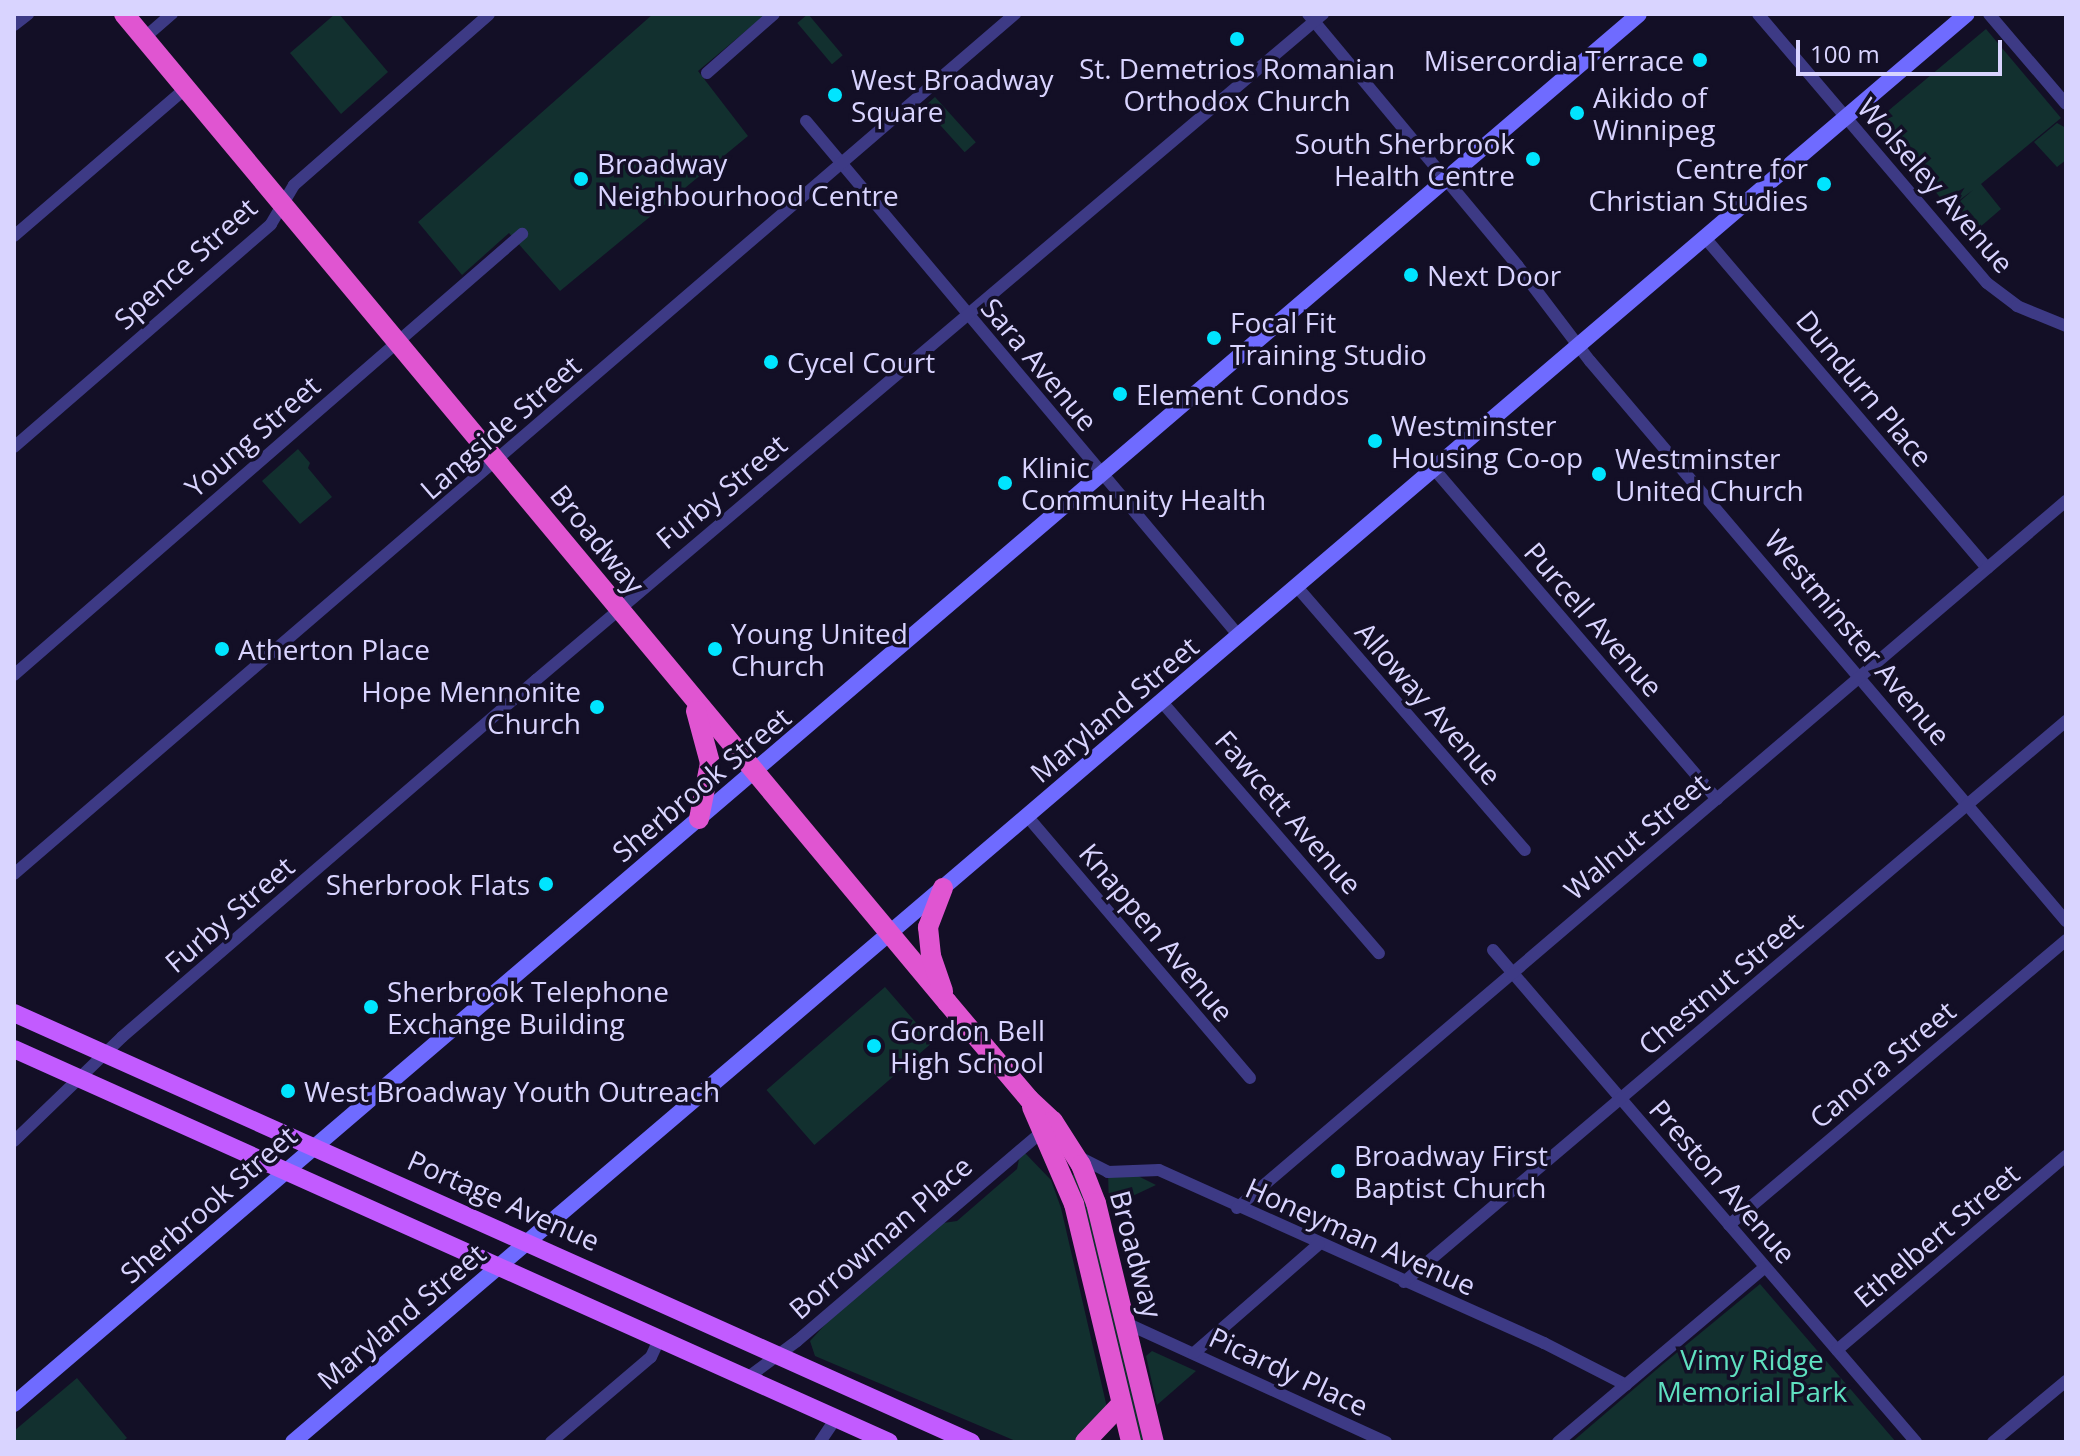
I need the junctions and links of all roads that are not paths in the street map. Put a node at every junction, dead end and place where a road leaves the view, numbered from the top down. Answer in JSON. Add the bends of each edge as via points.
{"nodes":[{"id":1,"x":28,"y":14,"type":"edge"},
{"id":2,"x":124,"y":14,"type":"edge"},
{"id":3,"x":172,"y":14,"type":"edge"},
{"id":4,"x":489,"y":14,"type":"edge"},
{"id":5,"x":774,"y":14,"type":"edge"},
{"id":6,"x":1015,"y":14,"type":"edge"},
{"id":7,"x":1639,"y":14,"type":"edge"},
{"id":8,"x":1758,"y":14,"type":"edge"},
{"id":9,"x":1967,"y":14,"type":"edge"},
{"id":10,"x":1989,"y":14,"type":"edge"},
{"id":11,"x":1315,"y":16,"type":"edge"},
{"id":12,"x":14,"y":25,"type":"edge"},
{"id":13,"x":144,"y":38,"type":"junction"},
{"id":14,"x":707,"y":73,"type":"dead end"},
{"id":15,"x":185,"y":89,"type":"junction"},
{"id":16,"x":2066,"y":104,"type":"edge"},
{"id":17,"x":1847,"y":119,"type":"junction"},
{"id":18,"x":806,"y":121,"type":"dead end"},
{"id":19,"x":841,"y":164,"type":"junction"},
{"id":20,"x":1446,"y":180,"type":"junction"},
{"id":21,"x":282,"y":205,"type":"junction"},
{"id":22,"x":522,"y":234,"type":"dead end"},
{"id":23,"x":14,"y":236,"type":"edge"},
{"id":24,"x":1706,"y":239,"type":"junction"},
{"id":25,"x":966,"y":315,"type":"junction"},
{"id":26,"x":2066,"y":326,"type":"edge"},
{"id":27,"x":396,"y":342,"type":"junction"},
{"id":28,"x":1580,"y":345,"type":"junction"},
{"id":29,"x":14,"y":447,"type":"edge"},
{"id":30,"x":498,"y":462,"type":"junction"},
{"id":31,"x":1434,"y":469,"type":"junction"},
{"id":32,"x":1103,"y":474,"type":"junction"},
{"id":33,"x":2066,"y":501,"type":"edge"},
{"id":34,"x":1987,"y":568,"type":"junction"},
{"id":35,"x":1297,"y":587,"type":"junction"},
{"id":36,"x":619,"y":610,"type":"junction"},
{"id":37,"x":1239,"y":636,"type":"junction"},
{"id":38,"x":14,"y":675,"type":"edge"},
{"id":39,"x":1860,"y":677,"type":"junction"},
{"id":40,"x":691,"y":696,"type":"junction"},
{"id":41,"x":1162,"y":702,"type":"junction"},
{"id":42,"x":2066,"y":721,"type":"edge"},
{"id":43,"x":754,"y":772,"type":"junction"},
{"id":44,"x":1717,"y":799,"type":"junction"},
{"id":45,"x":1968,"y":804,"type":"junction"},
{"id":46,"x":1027,"y":816,"type":"junction"},
{"id":47,"x":699,"y":819,"type":"junction"},
{"id":48,"x":1525,"y":850,"type":"dead end"},
{"id":49,"x":14,"y":874,"type":"edge"},
{"id":50,"x":943,"y":888,"type":"junction"},
{"id":51,"x":2066,"y":921,"type":"edge"},
{"id":52,"x":890,"y":933,"type":"junction"},
{"id":53,"x":2066,"y":940,"type":"edge"},
{"id":54,"x":1493,"y":950,"type":"dead end"},
{"id":55,"x":1379,"y":953,"type":"dead end"},
{"id":56,"x":1512,"y":973,"type":"junction"},
{"id":57,"x":947,"y":1002,"type":"junction"},
{"id":58,"x":14,"y":1013,"type":"edge"},
{"id":59,"x":14,"y":1049,"type":"edge"},
{"id":60,"x":106,"y":1054,"type":"junction"},
{"id":61,"x":1250,"y":1078,"type":"dead end"},
{"id":62,"x":81,"y":1079,"type":"junction"},
{"id":63,"x":1029,"y":1099,"type":"junction"},
{"id":64,"x":1621,"y":1099,"type":"junction"},
{"id":65,"x":1043,"y":1131,"type":"junction"},
{"id":66,"x":14,"y":1141,"type":"edge"},
{"id":67,"x":315,"y":1147,"type":"junction"},
{"id":68,"x":1074,"y":1152,"type":"junction"},
{"id":69,"x":2066,"y":1156,"type":"edge"},
{"id":70,"x":287,"y":1171,"type":"junction"},
{"id":71,"x":1237,"y":1208,"type":"junction"},
{"id":72,"x":1729,"y":1225,"type":"junction"},
{"id":73,"x":529,"y":1241,"type":"junction"},
{"id":74,"x":1319,"y":1244,"type":"junction"},
{"id":75,"x":501,"y":1265,"type":"junction"},
{"id":76,"x":1765,"y":1267,"type":"junction"},
{"id":77,"x":1404,"y":1282,"type":"junction"},
{"id":78,"x":1128,"y":1324,"type":"junction"},
{"id":79,"x":660,"y":1338,"type":"junction"},
{"id":80,"x":1837,"y":1350,"type":"junction"},
{"id":81,"x":1194,"y":1353,"type":"junction"},
{"id":82,"x":779,"y":1355,"type":"junction"},
{"id":83,"x":747,"y":1378,"type":"junction"},
{"id":84,"x":2066,"y":1381,"type":"edge"},
{"id":85,"x":1626,"y":1385,"type":"junction"},
{"id":86,"x":14,"y":1404,"type":"edge"},
{"id":87,"x":1121,"y":1404,"type":"junction"},
{"id":88,"x":836,"y":1418,"type":"junction"},
{"id":89,"x":1999,"y":1440,"type":"edge"},
{"id":90,"x":963,"y":1441,"type":"edge"},
{"id":91,"x":293,"y":1442,"type":"edge"},
{"id":92,"x":551,"y":1442,"type":"edge"},
{"id":93,"x":820,"y":1442,"type":"edge"},
{"id":94,"x":889,"y":1442,"type":"edge"},
{"id":95,"x":1085,"y":1442,"type":"edge"},
{"id":96,"x":1131,"y":1442,"type":"edge"},
{"id":97,"x":1154,"y":1442,"type":"edge"},
{"id":98,"x":1386,"y":1442,"type":"edge"},
{"id":99,"x":1558,"y":1442,"type":"edge"},
{"id":100,"x":1916,"y":1442,"type":"edge"}],
"edges":[{"from":1,"to":12,"type":"street"},
{"from":2,"to":13,"type":"highway","name":"Broadway"},
{"from":3,"to":13,"type":"street"},
{"from":4,"to":21,"type":"street","name":"Spence Street","via":[[294,185]]},
{"from":5,"to":14,"type":"street"},
{"from":6,"to":19,"type":"street","name":"Langside Street"},
{"from":7,"to":20,"type":"main road","name":"Sherbrook Street"},
{"from":8,"to":17,"type":"street","name":"Wolseley Avenue"},
{"from":9,"to":17,"type":"main road","name":"Maryland Street"},
{"from":10,"to":16,"type":"street"},
{"from":11,"to":20,"type":"street","name":"Westminster Avenue"},
{"from":11,"to":25,"type":"street","name":"Furby Street"},
{"from":13,"to":15,"type":"highway","name":"Broadway"},
{"from":15,"to":21,"type":"highway","name":"Broadway"},
{"from":15,"to":23,"type":"street"},
{"from":17,"to":24,"type":"main road","name":"Maryland Street"},
{"from":17,"to":26,"type":"street","name":"Wolseley Avenue","via":[[1995,291]]},
{"from":18,"to":19,"type":"street","name":"Sara Avenue"},
{"from":19,"to":25,"type":"street","name":"Sara Avenue"},
{"from":19,"to":30,"type":"street","name":"Langside Street"},
{"from":20,"to":28,"type":"street","name":"Westminster Avenue"},
{"from":20,"to":32,"type":"main road","name":"Sherbrook Street"},
{"from":21,"to":27,"type":"highway","name":"Broadway"},
{"from":21,"to":29,"type":"street","name":"Spence Street","via":[[271,224]]},
{"from":22,"to":27,"type":"street","name":"Young Street"},
{"from":24,"to":28,"type":"main road","name":"Maryland Street"},
{"from":24,"to":34,"type":"street","name":"Dundurn Place"},
{"from":25,"to":32,"type":"street","name":"Sara Avenue"},
{"from":25,"to":36,"type":"street","name":"Furby Street"},
{"from":27,"to":30,"type":"highway","name":"Broadway"},
{"from":27,"to":38,"type":"street","name":"Young Street"},
{"from":28,"to":31,"type":"main road","name":"Maryland Street"},
{"from":28,"to":39,"type":"street","name":"Westminster Avenue"},
{"from":30,"to":36,"type":"highway","name":"Broadway"},
{"from":30,"to":49,"type":"street","name":"Langside Street"},
{"from":31,"to":35,"type":"main road","name":"Maryland Street"},
{"from":31,"to":44,"type":"street","name":"Purcell Avenue"},
{"from":32,"to":37,"type":"street","name":"Sara Avenue"},
{"from":32,"to":43,"type":"main road","name":"Sherbrook Street"},
{"from":33,"to":34,"type":"street","name":"Walnut Street"},
{"from":34,"to":39,"type":"street","name":"Walnut Street"},
{"from":35,"to":37,"type":"main road","name":"Maryland Street"},
{"from":35,"to":48,"type":"street","name":"Alloway Avenue"},
{"from":36,"to":40,"type":"highway","name":"Broadway"},
{"from":36,"to":60,"type":"street","name":"Furby Street"},
{"from":37,"to":41,"type":"main road","name":"Maryland Street"},
{"from":39,"to":44,"type":"street","name":"Walnut Street"},
{"from":39,"to":45,"type":"street","name":"Westminster Avenue"},
{"from":40,"to":43,"type":"highway","name":"Broadway"},
{"from":40,"to":47,"type":"highway","via":[[710,763]]},
{"from":41,"to":46,"type":"main road","name":"Maryland Street"},
{"from":41,"to":55,"type":"street","name":"Fawcett Avenue"},
{"from":42,"to":45,"type":"street","name":"Chestnut Street"},
{"from":43,"to":47,"type":"main road","name":"Sherbrook Street"},
{"from":43,"to":52,"type":"highway","name":"Broadway"},
{"from":44,"to":56,"type":"street","name":"Walnut Street"},
{"from":45,"to":51,"type":"street","name":"Westminster Avenue"},
{"from":45,"to":64,"type":"street","name":"Chestnut Street"},
{"from":46,"to":50,"type":"main road","name":"Maryland Street"},
{"from":46,"to":61,"type":"street","name":"Knappen Avenue"},
{"from":47,"to":67,"type":"main road","name":"Sherbrook Street"},
{"from":50,"to":52,"type":"main road","name":"Maryland Street"},
{"from":50,"to":57,"type":"highway","via":[[928,933]]},
{"from":52,"to":57,"type":"highway","name":"Broadway"},
{"from":52,"to":73,"type":"main road","name":"Maryland Street"},
{"from":53,"to":72,"type":"street","name":"Canora Street"},
{"from":54,"to":56,"type":"street","name":"Preston Avenue"},
{"from":56,"to":64,"type":"street","name":"Preston Avenue"},
{"from":56,"to":71,"type":"street","name":"Walnut Street"},
{"from":57,"to":63,"type":"highway","name":"Broadway"},
{"from":58,"to":60,"type":"main road","name":"Portage Avenue"},
{"from":59,"to":62,"type":"main road"},
{"from":60,"to":62,"type":"street","name":"Furby Street"},
{"from":60,"to":67,"type":"main road","name":"Portage Avenue"},
{"from":62,"to":66,"type":"street","name":"Furby Street"},
{"from":62,"to":70,"type":"main road"},
{"from":63,"to":65,"type":"highway","name":"Broadway"},
{"from":63,"to":68,"type":"highway","name":"Broadway","via":[[1053,1121]]},
{"from":64,"to":72,"type":"street","name":"Preston Avenue"},
{"from":64,"to":77,"type":"street","name":"Chestnut Street"},
{"from":65,"to":82,"type":"street","name":"Borrowman Place"},
{"from":65,"to":87,"type":"highway","name":"Broadway","via":[[1074,1204]]},
{"from":67,"to":70,"type":"main road","name":"Sherbrook Street"},
{"from":67,"to":73,"type":"main road","name":"Portage Avenue"},
{"from":68,"to":71,"type":"street","name":"Honeyman Avenue","via":[[1103,1171],[1159,1170]]},
{"from":68,"to":78,"type":"highway","name":"Broadway","via":[[1096,1203]]},
{"from":69,"to":80,"type":"street","name":"Ethelbert Street"},
{"from":70,"to":75,"type":"main road"},
{"from":70,"to":86,"type":"main road","name":"Sherbrook Street"},
{"from":71,"to":74,"type":"street","name":"Honeyman Avenue"},
{"from":72,"to":76,"type":"street","name":"Preston Avenue"},
{"from":73,"to":75,"type":"main road","name":"Maryland Street"},
{"from":73,"to":82,"type":"main road","name":"Portage Avenue"},
{"from":74,"to":77,"type":"street","name":"Honeyman Avenue"},
{"from":74,"to":81,"type":"street"},
{"from":75,"to":79,"type":"main road"},
{"from":75,"to":91,"type":"main road","name":"Maryland Street"},
{"from":76,"to":80,"type":"street","name":"Preston Avenue"},
{"from":76,"to":85,"type":"street"},
{"from":77,"to":85,"type":"street","name":"Honeyman Avenue"},
{"from":78,"to":81,"type":"street","name":"Picardy Place"},
{"from":78,"to":97,"type":"highway","name":"Broadway"},
{"from":79,"to":83,"type":"main road"},
{"from":79,"to":92,"type":"street","via":[[651,1357]]},
{"from":80,"to":100,"type":"street","name":"Preston Avenue"},
{"from":81,"to":98,"type":"street","name":"Picardy Place"},
{"from":82,"to":83,"type":"street","name":"Borrowman Place"},
{"from":82,"to":90,"type":"main road","name":"Portage Avenue"},
{"from":83,"to":88,"type":"main road"},
{"from":84,"to":89,"type":"street"},
{"from":85,"to":99,"type":"street"},
{"from":87,"to":95,"type":"highway"},
{"from":87,"to":96,"type":"highway","name":"Broadway"},
{"from":88,"to":93,"type":"street"},
{"from":88,"to":94,"type":"main road"}]}
